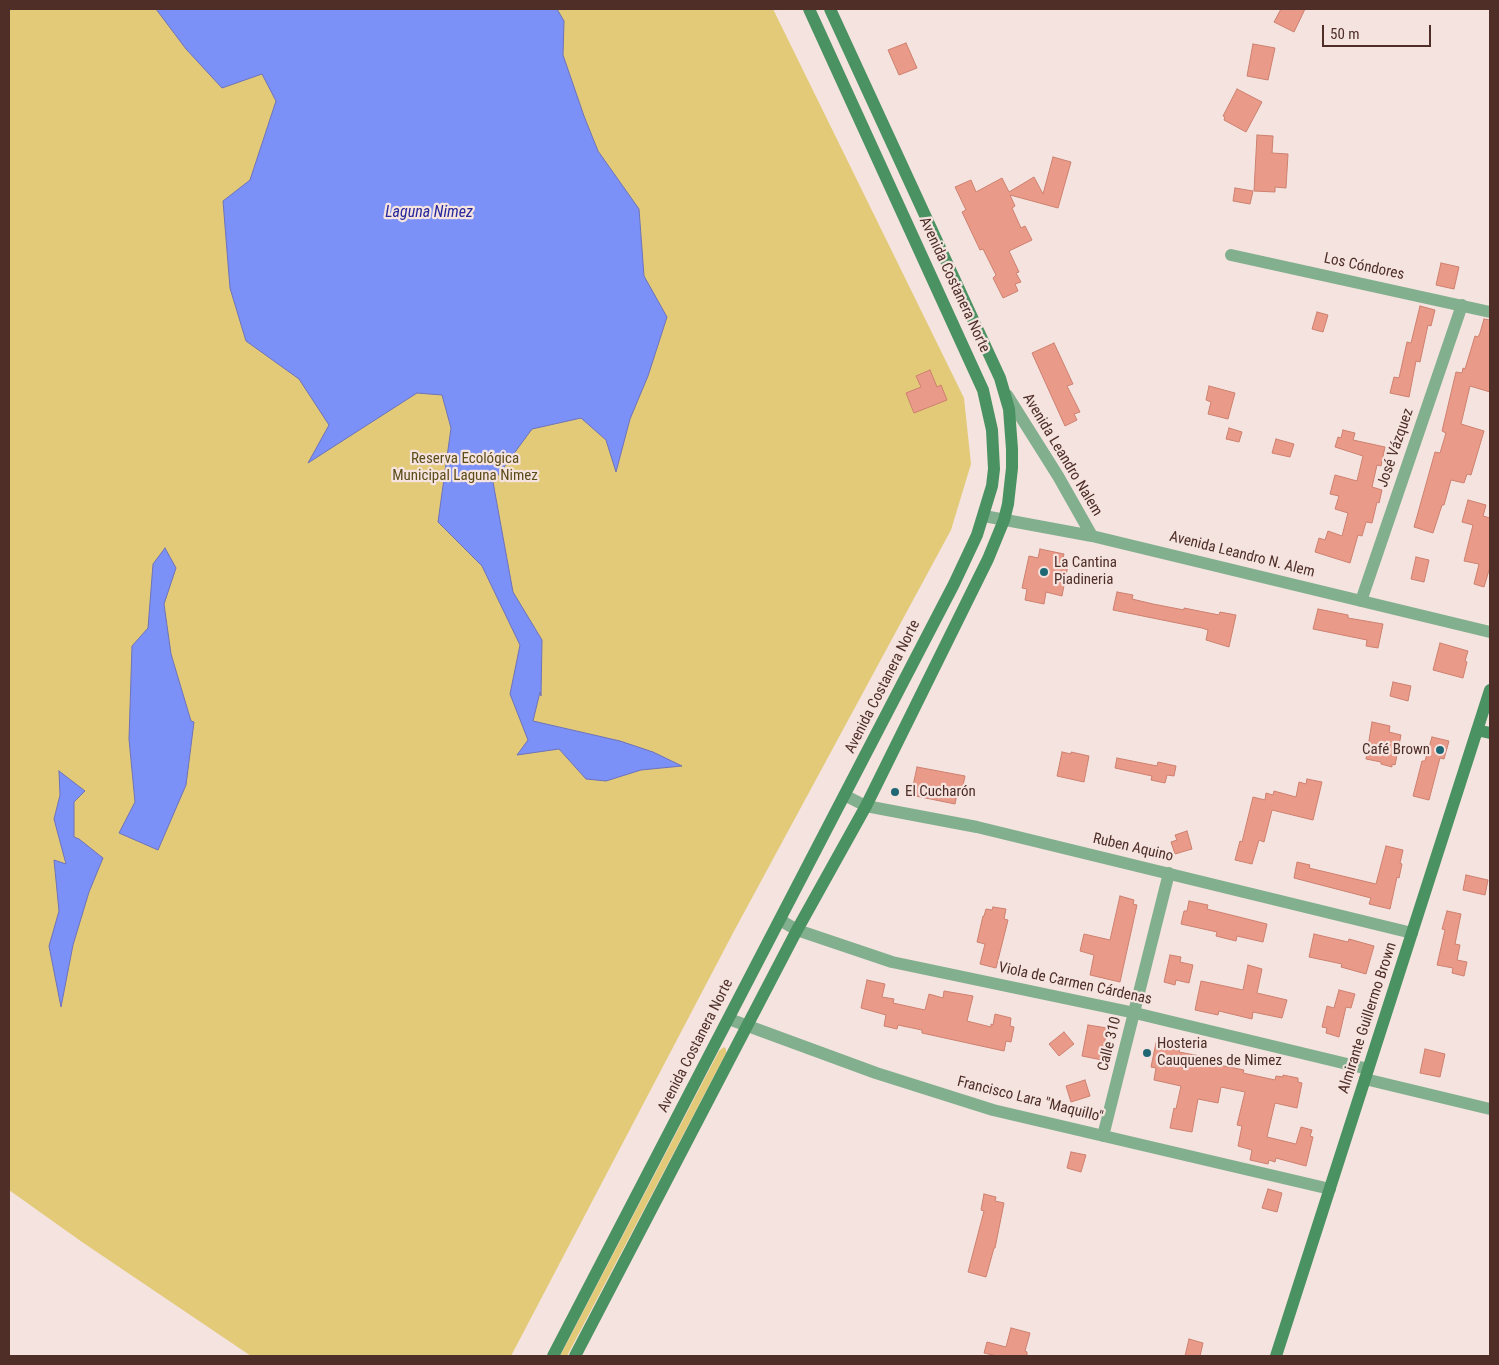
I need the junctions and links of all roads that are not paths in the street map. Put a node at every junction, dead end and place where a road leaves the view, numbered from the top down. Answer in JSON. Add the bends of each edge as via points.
{"nodes":[{"id":1,"x":809,"y":9,"type":"edge"},
{"id":2,"x":830,"y":9,"type":"edge"},
{"id":3,"x":1231,"y":254,"type":"dead end"},
{"id":4,"x":1462,"y":305,"type":"junction"},
{"id":5,"x":1490,"y":312,"type":"edge"},
{"id":6,"x":1005,"y":391,"type":"junction"},
{"id":7,"x":984,"y":516,"type":"junction"},
{"id":8,"x":1004,"y":520,"type":"junction"},
{"id":9,"x":1092,"y":536,"type":"junction"},
{"id":10,"x":1360,"y":601,"type":"junction"},
{"id":11,"x":1490,"y":632,"type":"edge"},
{"id":12,"x":1490,"y":690,"type":"edge"},
{"id":13,"x":1477,"y":730,"type":"junction"},
{"id":14,"x":1490,"y":733,"type":"edge"},
{"id":15,"x":846,"y":796,"type":"junction"},
{"id":16,"x":866,"y":806,"type":"junction"},
{"id":17,"x":1169,"y":873,"type":"junction"},
{"id":18,"x":780,"y":920,"type":"junction"},
{"id":19,"x":797,"y":930,"type":"junction"},
{"id":20,"x":1412,"y":933,"type":"junction"},
{"id":21,"x":1134,"y":1013,"type":"junction"},
{"id":22,"x":729,"y":1019,"type":"junction"},
{"id":23,"x":747,"y":1025,"type":"junction"},
{"id":24,"x":1367,"y":1074,"type":"junction"},
{"id":25,"x":1490,"y":1109,"type":"edge"},
{"id":26,"x":1104,"y":1136,"type":"junction"},
{"id":27,"x":1330,"y":1189,"type":"junction"},
{"id":28,"x":553,"y":1356,"type":"edge"},
{"id":29,"x":575,"y":1356,"type":"edge"},
{"id":30,"x":1276,"y":1356,"type":"edge"}],
"edges":[{"from":1,"to":7,"type":"street","name":"Avenida Costanera Norte","via":[[984,390],[994,451],[992,486]]},
{"from":2,"to":6,"type":"street","name":"Avenida Costanera Norte"},
{"from":3,"to":4,"type":"street","name":"Los Cóndores"},
{"from":4,"to":5,"type":"street","name":"Los Cóndores"},
{"from":4,"to":10,"type":"street","name":"José Vázquez"},
{"from":6,"to":8,"type":"street","name":"Avenida Costanera Norte","via":[[1012,448]]},
{"from":6,"to":9,"type":"street","name":"Avenida Leandro Nalem"},
{"from":7,"to":8,"type":"street","name":"Avenida Leandro N. Alem"},
{"from":7,"to":15,"type":"street","name":"Avenida Costanera Norte","via":[[963,568]]},
{"from":8,"to":9,"type":"street","name":"Avenida Leandro N. Alem"},
{"from":8,"to":16,"type":"street","name":"Avenida Costanera Norte","via":[[988,559]]},
{"from":9,"to":10,"type":"street","name":"Avenida Leandro N. Alem"},
{"from":10,"to":11,"type":"street","name":"Avenida Leandro N. Alem"},
{"from":12,"to":13,"type":"street","name":"Almirante Guillermo Brown"},
{"from":13,"to":14,"type":"street"},
{"from":13,"to":20,"type":"street","name":"Almirante Guillermo Brown"},
{"from":15,"to":16,"type":"street","name":"Ruben Aquino"},
{"from":15,"to":18,"type":"street","name":"Avenida Costanera Norte"},
{"from":16,"to":17,"type":"street","name":"Ruben Aquino","via":[[977,827]]},
{"from":16,"to":19,"type":"street","name":"Avenida Costanera Norte"},
{"from":17,"to":20,"type":"street","name":"Ruben Aquino"},
{"from":17,"to":21,"type":"street","name":"Calle 310"},
{"from":18,"to":19,"type":"street","name":"Viola de Carmen Cárdenas"},
{"from":18,"to":22,"type":"street","name":"Avenida Costanera Norte"},
{"from":19,"to":21,"type":"street","name":"Viola de Carmen Cárdenas","via":[[892,962]]},
{"from":19,"to":23,"type":"street","name":"Avenida Costanera Norte"},
{"from":20,"to":24,"type":"street","name":"Almirante Guillermo Brown"},
{"from":21,"to":24,"type":"street","name":"Viola de Carmen Cárdenas"},
{"from":21,"to":26,"type":"street","name":"Calle 310"},
{"from":22,"to":23,"type":"street","name":"Francisco Lara \"Maquillo\""},
{"from":22,"to":28,"type":"street","name":"Avenida Costanera Norte"},
{"from":23,"to":26,"type":"street","name":"Francisco Lara \"Maquillo\"","via":[[876,1073],[993,1110]]},
{"from":23,"to":29,"type":"street","name":"Avenida Costanera Norte"},
{"from":24,"to":25,"type":"street","name":"Viola de Carmen Cárdenas"},
{"from":24,"to":27,"type":"street","name":"Almirante Guillermo Brown"},
{"from":26,"to":27,"type":"street","name":"Francisco Lara \"Maquillo\""},
{"from":27,"to":30,"type":"street","name":"Almirante Guillermo Brown"}]}
